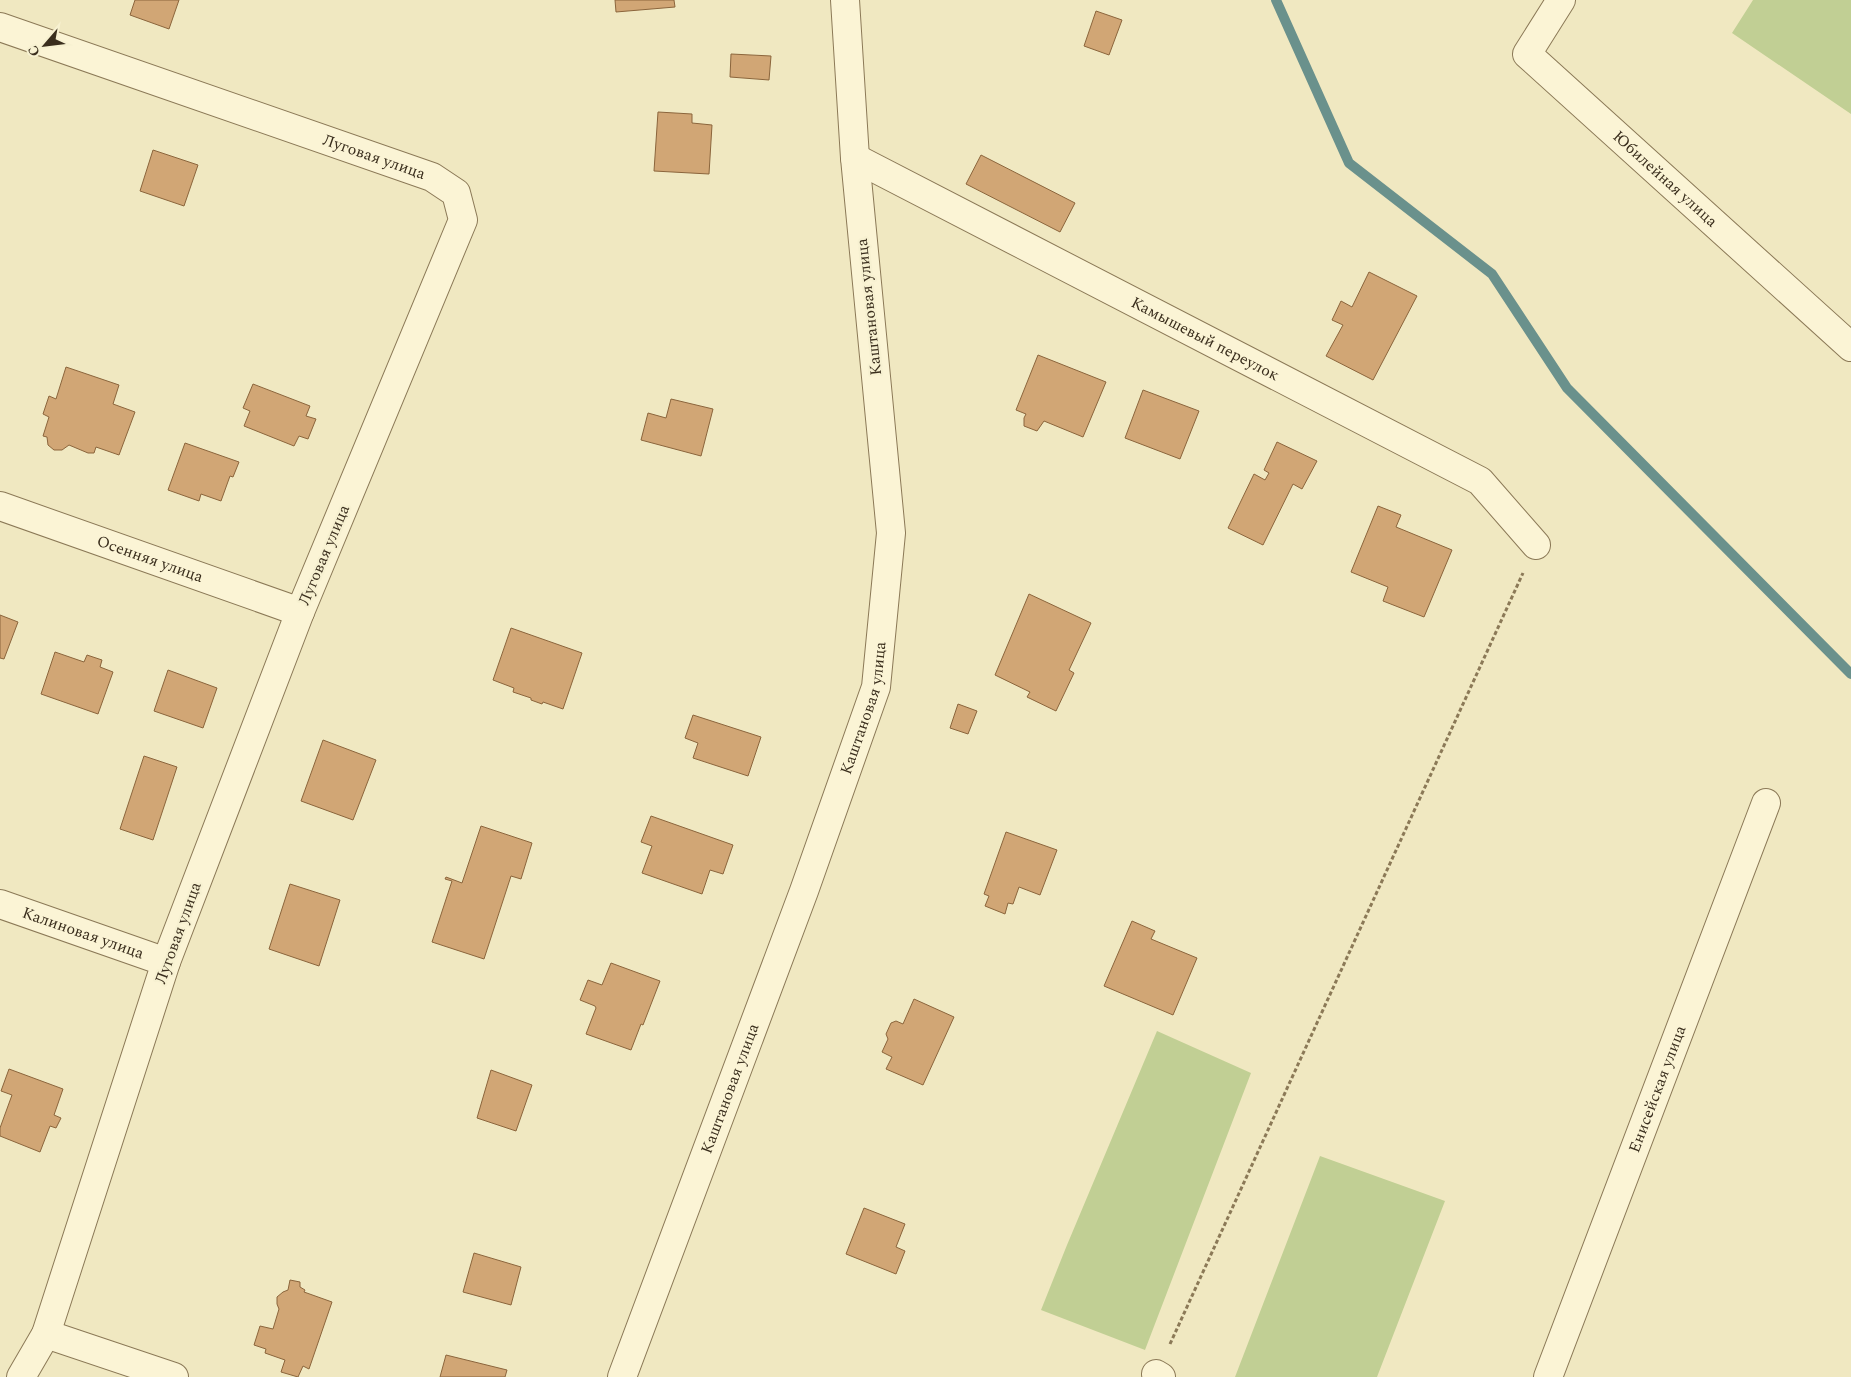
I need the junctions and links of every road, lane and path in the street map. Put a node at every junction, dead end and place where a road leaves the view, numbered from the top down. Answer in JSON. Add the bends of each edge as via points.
{"nodes":[{"id":1,"x":845,"y":0,"type":"edge"},
{"id":2,"x":1561,"y":0,"type":"edge"},
{"id":3,"x":0,"y":27,"type":"edge"},
{"id":4,"x":855,"y":158,"type":"junction"},
{"id":5,"x":1851,"y":347,"type":"edge"},
{"id":6,"x":0,"y":506,"type":"edge"},
{"id":7,"x":1536,"y":545,"type":"joint"},
{"id":8,"x":300,"y":612,"type":"junction"},
{"id":9,"x":1766,"y":803,"type":"dead end"},
{"id":10,"x":0,"y":904,"type":"edge"},
{"id":11,"x":166,"y":962,"type":"junction"},
{"id":12,"x":46,"y":1334,"type":"junction"},
{"id":13,"x":1159,"y":1375,"type":"edge"},
{"id":14,"x":21,"y":1377,"type":"edge"},
{"id":15,"x":174,"y":1377,"type":"edge"},
{"id":16,"x":622,"y":1377,"type":"edge"},
{"id":17,"x":1548,"y":1377,"type":"edge"}],
"edges":[{"from":1,"to":4,"type":"street","name":"Каштановая улица"},
{"from":2,"to":5,"type":"street","name":"Юбилейная улица","via":[[1527,54]]},
{"from":3,"to":8,"type":"street","name":"Луговая улица","via":[[432,177],[456,193],[463,220]]},
{"from":4,"to":7,"type":"street","name":"Камышевый переулок","via":[[1480,481]]},
{"from":4,"to":16,"type":"street","name":"Каштановая улица","via":[[891,533],[876,687],[804,891]]},
{"from":6,"to":8,"type":"street","name":"Осенняя улица"},
{"from":7,"to":13,"type":"path"},
{"from":8,"to":11,"type":"street","name":"Луговая улица"},
{"from":9,"to":17,"type":"street","name":"Енисейская улица"},
{"from":10,"to":11,"type":"street","name":"Калиновая улица"},
{"from":11,"to":12,"type":"street","name":"Луговая улица"},
{"from":12,"to":14,"type":"street","name":"Луговая улица"},
{"from":12,"to":15,"type":"street"}]}
